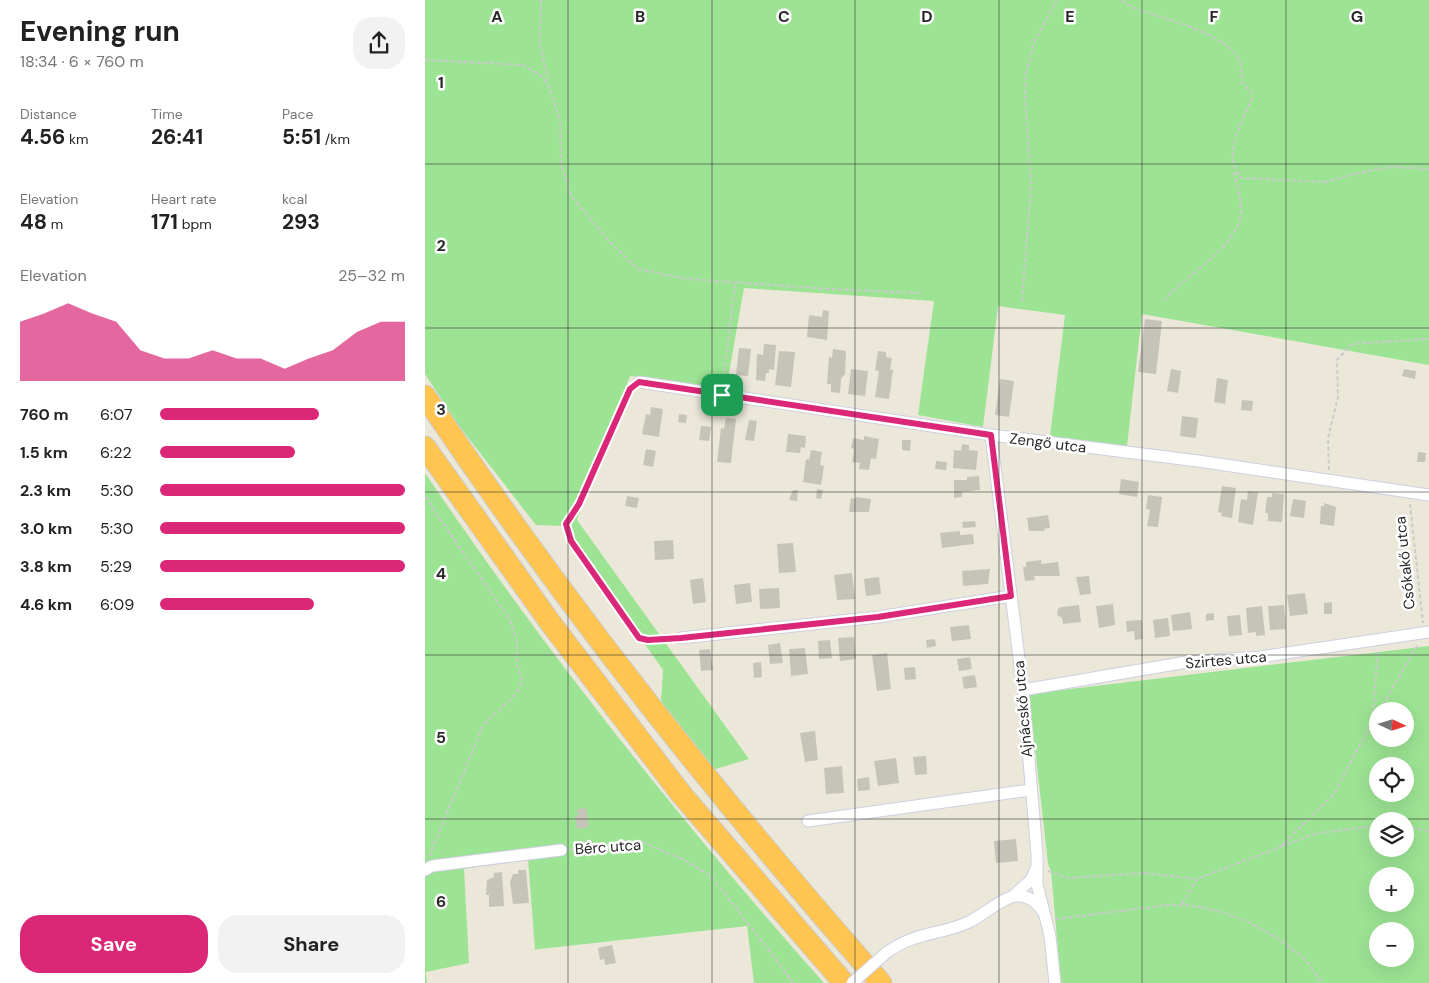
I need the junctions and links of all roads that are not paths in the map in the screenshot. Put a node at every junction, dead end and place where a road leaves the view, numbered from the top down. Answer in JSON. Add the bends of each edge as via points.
{"nodes":[{"id":1,"x":639,"y":382,"type":"road end"},
{"id":2,"x":425,"y":396,"type":"edge"},
{"id":3,"x":991,"y":435,"type":"junction"},
{"id":4,"x":425,"y":447,"type":"edge"},
{"id":5,"x":1429,"y":495,"type":"edge"},
{"id":6,"x":1011,"y":596,"type":"junction"},
{"id":7,"x":1427,"y":633,"type":"edge"},
{"id":8,"x":681,"y":638,"type":"road end"},
{"id":9,"x":1023,"y":690,"type":"junction"},
{"id":10,"x":1030,"y":790,"type":"junction"},
{"id":11,"x":809,"y":821,"type":"dead end"},
{"id":12,"x":561,"y":850,"type":"road end"},
{"id":13,"x":426,"y":864,"type":"edge"},
{"id":14,"x":1037,"y":868,"type":"junction"},
{"id":15,"x":1013,"y":896,"type":"junction"},
{"id":16,"x":1045,"y":916,"type":"junction"},
{"id":17,"x":844,"y":983,"type":"edge"},
{"id":18,"x":852,"y":983,"type":"edge"},
{"id":19,"x":881,"y":983,"type":"edge"},
{"id":20,"x":1055,"y":983,"type":"edge"}],
"edges":[{"from":1,"to":3,"type":"street","name":"Zengő utca"},
{"from":2,"to":19,"type":"highway","via":[[499,503],[656,714],[761,845]]},
{"from":3,"to":5,"type":"street","name":"Zengő utca"},
{"from":3,"to":6,"type":"street","name":"Ajnácskő utca"},
{"from":4,"to":17,"type":"highway","via":[[552,626],[683,795]]},
{"from":6,"to":8,"type":"street","via":[[878,617]]},
{"from":6,"to":9,"type":"street","name":"Ajnácskő utca"},
{"from":7,"to":9,"type":"street","name":"Szirtes utca","via":[[1260,657],[1187,662]]},
{"from":9,"to":10,"type":"street","name":"Ajnácskő utca"},
{"from":10,"to":11,"type":"street"},
{"from":10,"to":14,"type":"street","name":"Ajnácskő utca"},
{"from":12,"to":13,"type":"street","name":"Bérc utca","via":[[432,866]]},
{"from":14,"to":15,"type":"street","via":[[1031,880]]},
{"from":14,"to":16,"type":"street","name":"Ajnácskő utca","via":[[1037,884]]},
{"from":15,"to":16,"type":"street","via":[[1028,897],[1037,903]]},
{"from":15,"to":18,"type":"street","bridge":true,"via":[[968,922],[901,941]]},
{"from":16,"to":20,"type":"street","name":"Ajnácskő utca"}]}
